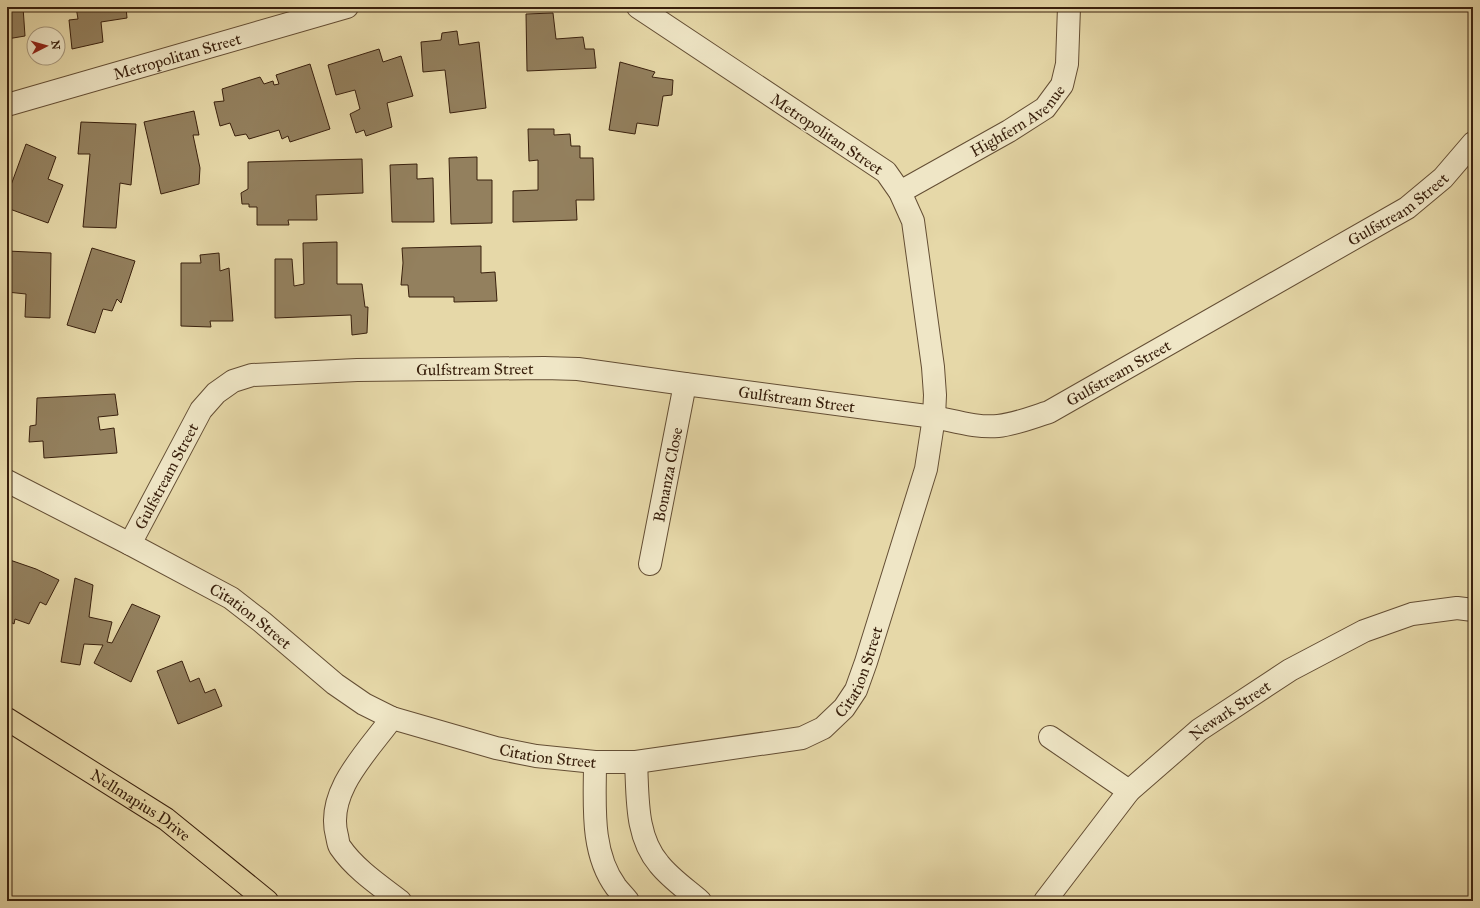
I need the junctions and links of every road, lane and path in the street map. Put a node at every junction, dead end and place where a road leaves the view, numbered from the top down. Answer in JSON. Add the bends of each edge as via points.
{"nodes":[{"id":1,"x":347,"y":7,"type":"edge"},
{"id":2,"x":638,"y":7,"type":"edge"},
{"id":3,"x":1069,"y":7,"type":"edge"},
{"id":4,"x":7,"y":105,"type":"edge"},
{"id":5,"x":1473,"y":143,"type":"edge"},
{"id":6,"x":900,"y":192,"type":"junction"},
{"id":7,"x":685,"y":384,"type":"junction"},
{"id":8,"x":934,"y":417,"type":"junction"},
{"id":9,"x":7,"y":481,"type":"edge"},
{"id":10,"x":130,"y":544,"type":"junction"},
{"id":11,"x":650,"y":564,"type":"dead end"},
{"id":12,"x":1473,"y":610,"type":"edge"},
{"id":13,"x":392,"y":718,"type":"junction"},
{"id":14,"x":7,"y":719,"type":"edge"},
{"id":15,"x":1050,"y":737,"type":"dead end"},
{"id":16,"x":595,"y":762,"type":"junction"},
{"id":17,"x":636,"y":762,"type":"junction"},
{"id":18,"x":1129,"y":791,"type":"junction"},
{"id":19,"x":267,"y":901,"type":"edge"},
{"id":20,"x":400,"y":901,"type":"edge"},
{"id":21,"x":628,"y":901,"type":"edge"},
{"id":22,"x":700,"y":901,"type":"edge"},
{"id":23,"x":1045,"y":901,"type":"edge"}],
"edges":[{"from":1,"to":4,"type":"street","name":"Metropolitan Street"},
{"from":2,"to":6,"type":"street","name":"Metropolitan Street","via":[[886,172]]},
{"from":3,"to":6,"type":"street","name":"Highfern Avenue","via":[[1067,64],[1062,85],[1045,108]]},
{"from":5,"to":8,"type":"street","name":"Gulfstream Street","via":[[1443,178],[1406,208],[1049,412],[998,426],[969,424]]},
{"from":6,"to":8,"type":"street","name":"Metropolitan Street","via":[[913,221],[933,367]]},
{"from":7,"to":8,"type":"street","name":"Gulfstream Street"},
{"from":7,"to":10,"type":"street","name":"Gulfstream Street","via":[[578,369],[544,368],[357,370],[245,377],[233,381],[216,393],[201,410]]},
{"from":7,"to":11,"type":"street","name":"Bonanza Close"},
{"from":8,"to":17,"type":"street","name":"Citation Street","via":[[926,469],[910,521],[866,662],[856,690],[844,708],[823,728],[802,738]]},
{"from":9,"to":10,"type":"street","name":"Citation Street"},
{"from":10,"to":13,"type":"street","name":"Citation Street","via":[[231,598],[335,684],[364,704]]},
{"from":12,"to":18,"type":"street","name":"Newark Street","via":[[1457,608],[1412,614],[1364,632],[1297,666],[1199,730]]},
{"from":13,"to":16,"type":"street","name":"Citation Street","via":[[496,748],[536,756]]},
{"from":13,"to":20,"type":"street","via":[[350,772],[337,799],[334,825],[339,846],[360,869]]},
{"from":14,"to":19,"type":"main road","name":"Nellmapius Drive","via":[[166,819]]},
{"from":15,"to":18,"type":"street"},
{"from":16,"to":17,"type":"street","name":"Citation Street"},
{"from":16,"to":21,"type":"street","via":[[598,844],[605,867],[616,887]]},
{"from":17,"to":22,"type":"street","via":[[640,824],[646,843],[658,864]]},
{"from":18,"to":23,"type":"street","name":"Newark Street"}]}
